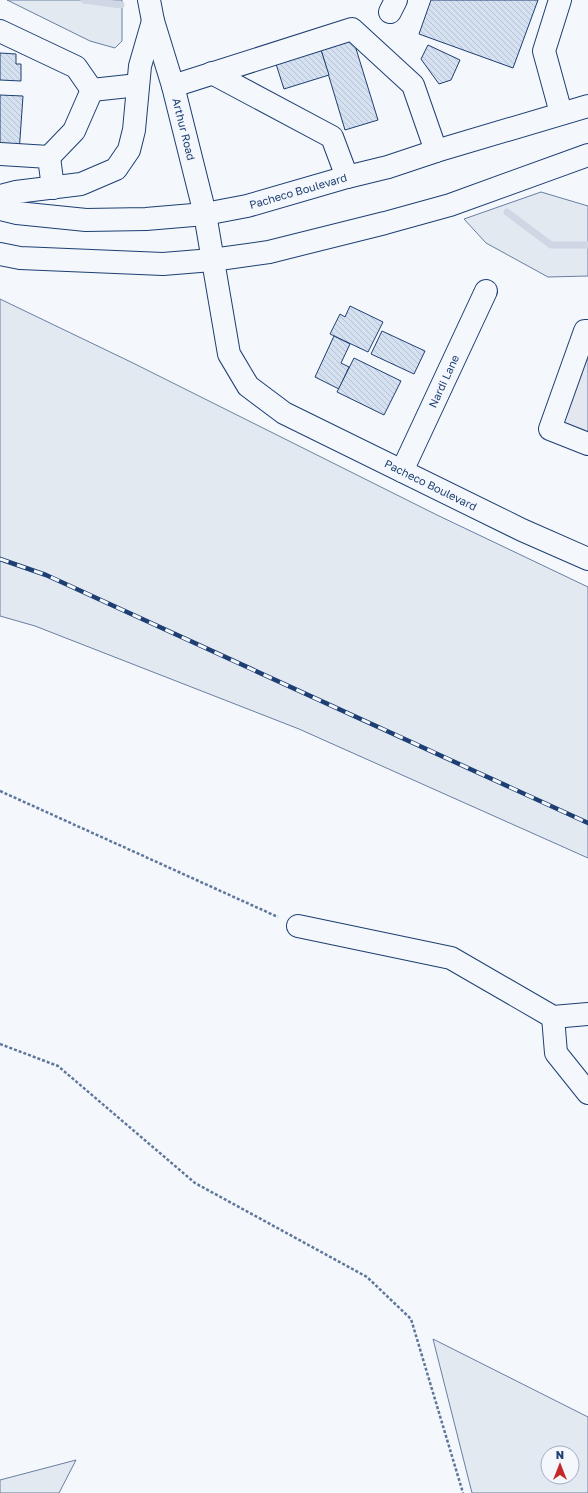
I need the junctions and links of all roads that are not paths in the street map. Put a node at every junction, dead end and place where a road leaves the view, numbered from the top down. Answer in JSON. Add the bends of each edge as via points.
{"nodes":[{"id":1,"x":149,"y":0,"type":"edge"},
{"id":2,"x":560,"y":0,"type":"edge"},
{"id":3,"x":153,"y":21,"type":"junction"},
{"id":4,"x":0,"y":31,"type":"edge"},
{"id":5,"x":212,"y":73,"type":"junction"},
{"id":6,"x":138,"y":85,"type":"junction"},
{"id":7,"x":173,"y":86,"type":"junction"},
{"id":8,"x":92,"y":90,"type":"junction"},
{"id":9,"x":588,"y":106,"type":"edge"},
{"id":10,"x":561,"y":113,"type":"junction"},
{"id":11,"x":436,"y":151,"type":"junction"},
{"id":12,"x":0,"y":154,"type":"edge"},
{"id":13,"x":588,"y":155,"type":"edge"},
{"id":14,"x":49,"y":157,"type":"junction"},
{"id":15,"x":347,"y":177,"type":"junction"},
{"id":16,"x":53,"y":188,"type":"junction"},
{"id":17,"x":0,"y":196,"type":"edge"},
{"id":18,"x":0,"y":209,"type":"edge"},
{"id":19,"x":205,"y":214,"type":"junction"},
{"id":20,"x":0,"y":254,"type":"edge"},
{"id":21,"x":212,"y":260,"type":"junction"},
{"id":22,"x":486,"y":291,"type":"dead end"},
{"id":23,"x":588,"y":331,"type":"edge"},
{"id":24,"x":588,"y":444,"type":"edge"},
{"id":25,"x":402,"y":471,"type":"junction"},
{"id":26,"x":588,"y":559,"type":"edge"},
{"id":27,"x":298,"y":926,"type":"road end"},
{"id":28,"x":588,"y":1014,"type":"edge"},
{"id":29,"x":553,"y":1017,"type":"junction"},
{"id":30,"x":588,"y":1093,"type":"edge"}],
"edges":[{"from":1,"to":3,"type":"main road","name":"Arthur Road"},
{"from":2,"to":10,"type":"main road","via":[[544,51]]},
{"from":3,"to":6,"type":"main road","via":[[140,66]]},
{"from":3,"to":7,"type":"main road","name":"Arthur Road"},
{"from":4,"to":8,"type":"main road","via":[[76,67]]},
{"from":5,"to":7,"type":"main road"},
{"from":5,"to":11,"type":"main road","via":[[352,29],[413,85]]},
{"from":5,"to":15,"type":"main road","via":[[332,137]]},
{"from":6,"to":8,"type":"main road"},
{"from":6,"to":16,"type":"main road","via":[[134,130],[129,150],[116,169],[81,184]]},
{"from":7,"to":19,"type":"main road","name":"Arthur Road"},
{"from":8,"to":14,"type":"main road","via":[[74,131]]},
{"from":9,"to":10,"type":"main road","name":"Pacheco Boulevard"},
{"from":10,"to":11,"type":"main road","name":"Pacheco Boulevard"},
{"from":11,"to":15,"type":"main road","name":"Pacheco Boulevard"},
{"from":12,"to":14,"type":"main road"},
{"from":13,"to":21,"type":"main road","via":[[450,205],[269,252]]},
{"from":14,"to":16,"type":"main road"},
{"from":15,"to":19,"type":"main road","name":"Pacheco Boulevard","via":[[247,206]]},
{"from":16,"to":17,"type":"main road"},
{"from":18,"to":19,"type":"main road","name":"Pacheco Boulevard","via":[[86,220],[146,219]]},
{"from":19,"to":21,"type":"main road","name":"Arthur Road"},
{"from":20,"to":21,"type":"main road","via":[[20,258],[163,264]]},
{"from":21,"to":25,"type":"main road","name":"Pacheco Boulevard","via":[[230,354],[248,386],[284,413]]},
{"from":22,"to":25,"type":"main road","name":"Nardi Lane"},
{"from":23,"to":24,"type":"main road","via":[[585,331],[550,429]]},
{"from":25,"to":26,"type":"main road","name":"Pacheco Boulevard","via":[[522,530]]},
{"from":27,"to":29,"type":"main road","via":[[451,958]]},
{"from":28,"to":29,"type":"main road"},
{"from":29,"to":30,"type":"main road","via":[[556,1053]]}]}
